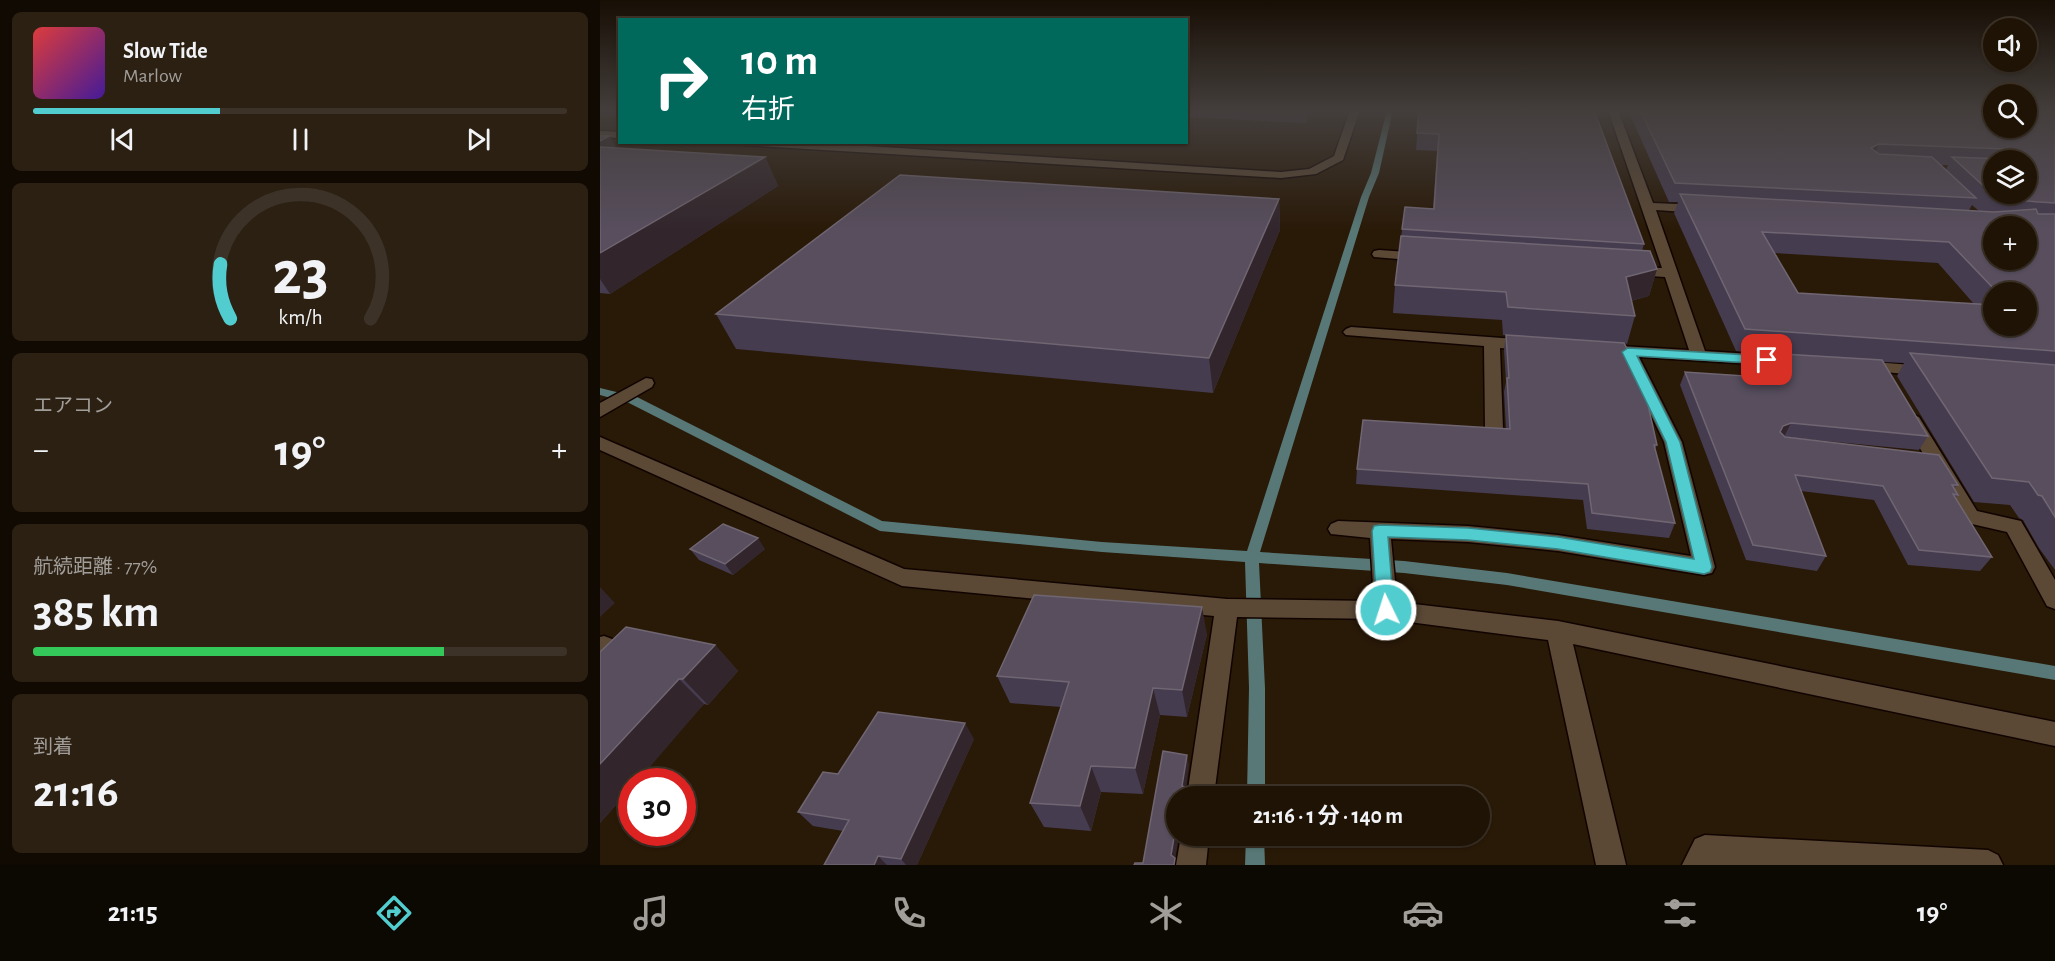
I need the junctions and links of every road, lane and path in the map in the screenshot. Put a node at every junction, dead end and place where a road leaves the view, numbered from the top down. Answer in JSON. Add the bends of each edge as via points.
{"nodes":[{"id":1,"x":879,"y":150,"type":"edge"},
{"id":2,"x":1342,"y":150,"type":"edge"},
{"id":3,"x":1628,"y":150,"type":"edge"},
{"id":4,"x":1648,"y":206,"type":"junction"},
{"id":5,"x":1708,"y":209,"type":"edge"},
{"id":6,"x":1379,"y":254,"type":"dead end"},
{"id":7,"x":1437,"y":258,"type":"edge"},
{"id":8,"x":1612,"y":269,"type":"edge"},
{"id":9,"x":1671,"y":273,"type":"junction"},
{"id":10,"x":1351,"y":332,"type":"dead end"},
{"id":11,"x":1492,"y":342,"type":"junction"},
{"id":12,"x":1549,"y":346,"type":"edge"},
{"id":13,"x":1583,"y":348,"type":"edge"},
{"id":14,"x":1628,"y":352,"type":"junction"},
{"id":15,"x":1699,"y":356,"type":"junction"},
{"id":16,"x":1789,"y":361,"type":"edge"},
{"id":17,"x":1846,"y":364,"type":"edge"},
{"id":18,"x":1881,"y":368,"type":"junction"},
{"id":19,"x":1939,"y":372,"type":"edge"},
{"id":20,"x":646,"y":382,"type":"dead end"},
{"id":21,"x":1892,"y":386,"type":"edge"},
{"id":22,"x":1903,"y":405,"type":"edge"},
{"id":23,"x":600,"y":411,"type":"edge"},
{"id":24,"x":1494,"y":429,"type":"edge"},
{"id":25,"x":600,"y":443,"type":"edge"},
{"id":26,"x":1912,"y":459,"type":"edge"},
{"id":27,"x":1936,"y":461,"type":"junction"},
{"id":28,"x":1338,"y":529,"type":"dead end"},
{"id":29,"x":1380,"y":531,"type":"junction"},
{"id":30,"x":2055,"y":600,"type":"edge"},
{"id":31,"x":1227,"y":608,"type":"junction"},
{"id":32,"x":1386,"y":610,"type":"junction"},
{"id":33,"x":1558,"y":631,"type":"junction"},
{"id":34,"x":2055,"y":734,"type":"edge"},
{"id":35,"x":1201,"y":786,"type":"edge"},
{"id":36,"x":1194,"y":846,"type":"edge"},
{"id":37,"x":1191,"y":865,"type":"edge"},
{"id":38,"x":1611,"y":865,"type":"edge"},
{"id":39,"x":1696,"y":865,"type":"edge"},
{"id":40,"x":1988,"y":865,"type":"edge"}],
"edges":[{"from":1,"to":2,"type":"street","via":[[1281,175],[1312,172],[1339,158]]},
{"from":3,"to":4,"type":"street"},
{"from":4,"to":5,"type":"street"},
{"from":4,"to":9,"type":"street"},
{"from":6,"to":7,"type":"street"},
{"from":8,"to":9,"type":"street"},
{"from":9,"to":15,"type":"street"},
{"from":10,"to":11,"type":"street"},
{"from":11,"to":12,"type":"street"},
{"from":11,"to":24,"type":"street"},
{"from":13,"to":14,"type":"street"},
{"from":14,"to":15,"type":"street"},
{"from":14,"to":29,"type":"street","via":[[1673,442],[1704,567],[1558,543]]},
{"from":15,"to":16,"type":"street"},
{"from":17,"to":18,"type":"street"},
{"from":18,"to":19,"type":"street"},
{"from":18,"to":21,"type":"street"},
{"from":20,"to":23,"type":"street"},
{"from":22,"to":27,"type":"street"},
{"from":25,"to":31,"type":"street","via":[[902,577]]},
{"from":26,"to":27,"type":"street"},
{"from":27,"to":30,"type":"street","via":[[1970,517],[2014,526]]},
{"from":28,"to":29,"type":"street"},
{"from":29,"to":32,"type":"street"},
{"from":31,"to":32,"type":"street"},
{"from":31,"to":35,"type":"street"},
{"from":32,"to":33,"type":"street"},
{"from":33,"to":34,"type":"street"},
{"from":33,"to":38,"type":"street"},
{"from":36,"to":37,"type":"street"},
{"from":39,"to":40,"type":"street","via":[[1705,849]]}]}
